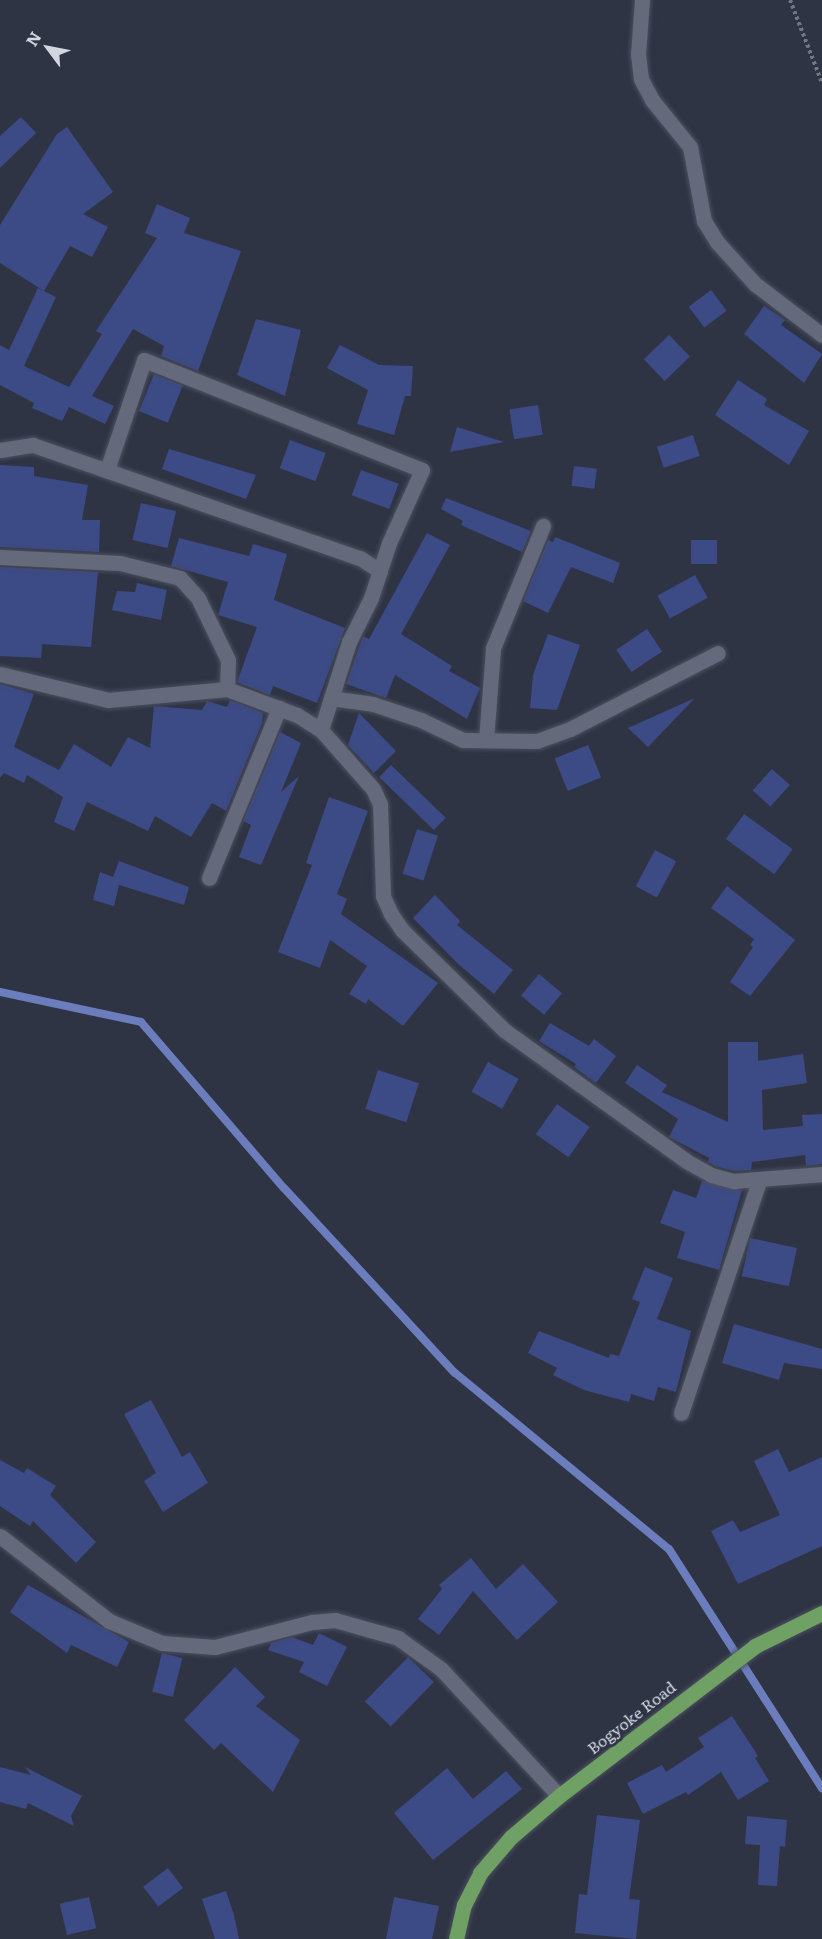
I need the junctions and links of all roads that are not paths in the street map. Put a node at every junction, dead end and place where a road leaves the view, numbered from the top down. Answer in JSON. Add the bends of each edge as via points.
{"nodes":[{"id":1,"x":642,"y":0,"type":"edge"},
{"id":2,"x":822,"y":335,"type":"edge"},
{"id":3,"x":0,"y":450,"type":"edge"},
{"id":4,"x":107,"y":470,"type":"junction"},
{"id":5,"x":543,"y":526,"type":"dead end"},
{"id":6,"x":0,"y":556,"type":"edge"},
{"id":7,"x":380,"y":571,"type":"junction"},
{"id":8,"x":718,"y":653,"type":"dead end"},
{"id":9,"x":0,"y":674,"type":"edge"},
{"id":10,"x":227,"y":689,"type":"junction"},
{"id":11,"x":331,"y":698,"type":"junction"},
{"id":12,"x":279,"y":708,"type":"junction"},
{"id":13,"x":321,"y":730,"type":"junction"},
{"id":14,"x":486,"y":740,"type":"junction"},
{"id":15,"x":209,"y":878,"type":"dead end"},
{"id":16,"x":822,"y":1173,"type":"edge"},
{"id":17,"x":759,"y":1181,"type":"junction"},
{"id":18,"x":681,"y":1413,"type":"dead end"},
{"id":19,"x":0,"y":1536,"type":"edge"},
{"id":20,"x":822,"y":1613,"type":"edge"},
{"id":21,"x":560,"y":1796,"type":"junction"},
{"id":22,"x":456,"y":1939,"type":"edge"}],
"edges":[{"from":1,"to":2,"type":"street","via":[[638,54],[641,79],[652,100],[690,147],[704,221],[717,242],[756,284]]},
{"from":3,"to":4,"type":"street","via":[[33,445]]},
{"from":4,"to":7,"type":"street","via":[[360,558]]},
{"from":4,"to":7,"type":"street","via":[[144,360],[422,470]]},
{"from":5,"to":14,"type":"street","via":[[493,648]]},
{"from":6,"to":10,"type":"street","via":[[120,563],[180,578],[198,598],[228,660]]},
{"from":7,"to":11,"type":"street","via":[[349,642]]},
{"from":8,"to":14,"type":"street","via":[[570,729],[537,741]]},
{"from":9,"to":10,"type":"street","via":[[108,700]]},
{"from":10,"to":12,"type":"street"},
{"from":11,"to":13,"type":"street"},
{"from":11,"to":14,"type":"street","via":[[373,704],[463,740]]},
{"from":12,"to":13,"type":"street"},
{"from":12,"to":15,"type":"street"},
{"from":13,"to":17,"type":"street","via":[[373,789],[380,804],[383,896],[404,931],[504,1030],[686,1161],[711,1175],[734,1181]]},
{"from":16,"to":17,"type":"street"},
{"from":17,"to":18,"type":"street"},
{"from":19,"to":21,"type":"street","via":[[109,1621],[162,1643],[215,1647],[312,1622],[335,1620],[398,1638],[441,1670]]},
{"from":20,"to":21,"type":"main road","name":"Bogyoke Road","via":[[755,1646]]},
{"from":21,"to":22,"type":"main road","name":"Bogyoke Road","via":[[496,1851],[464,1905]]}]}
